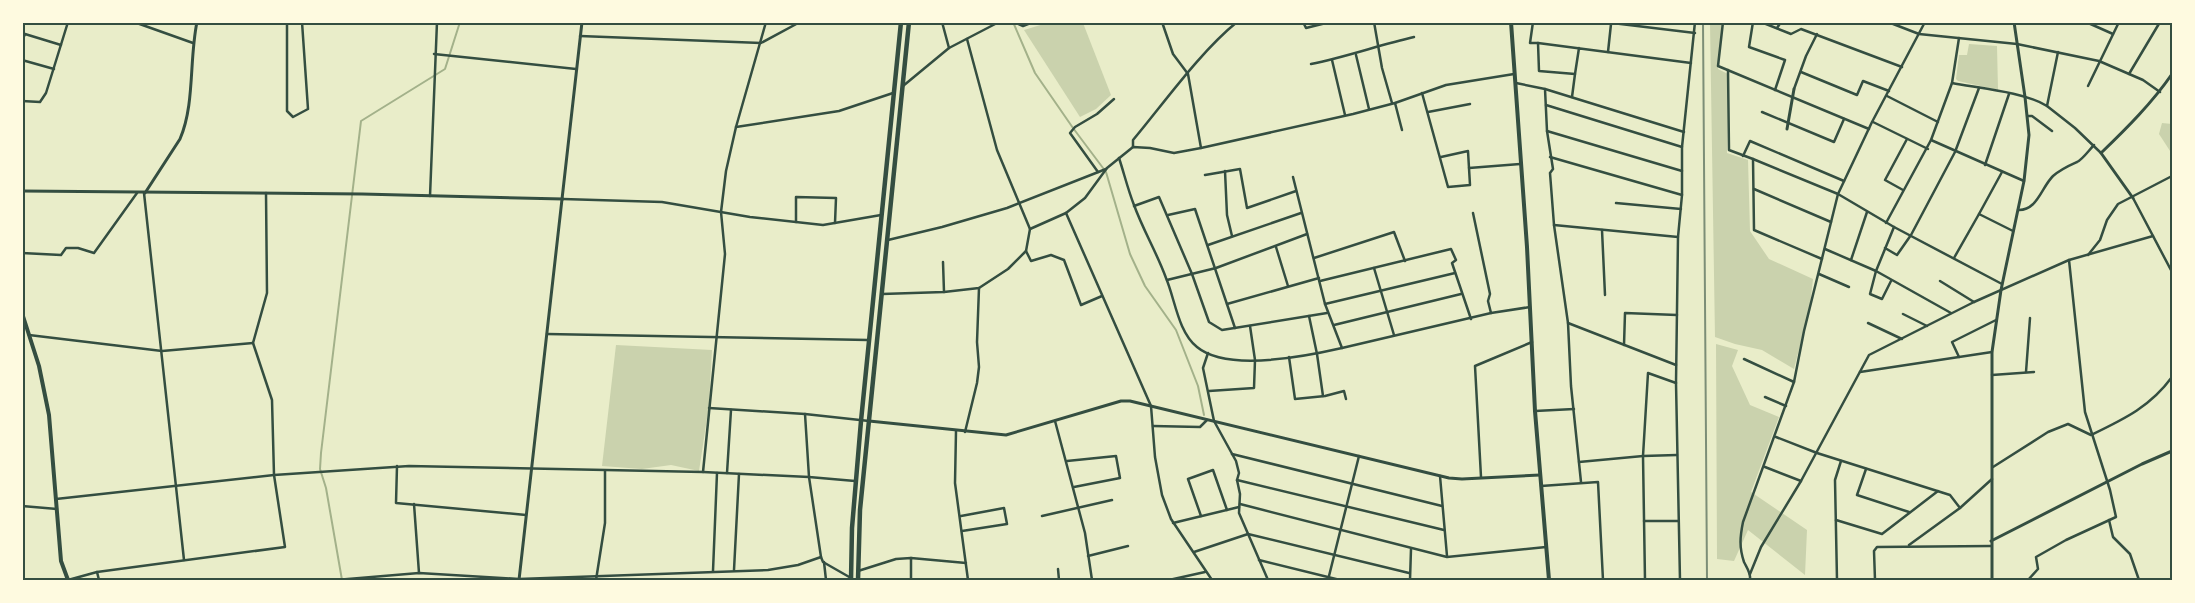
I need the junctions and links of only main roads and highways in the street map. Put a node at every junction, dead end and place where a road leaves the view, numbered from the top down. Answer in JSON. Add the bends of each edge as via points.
{"nodes":[{"id":1,"x":901,"y":22,"type":"edge"},
{"id":2,"x":909,"y":22,"type":"edge"},
{"id":3,"x":1511,"y":22,"type":"edge"},
{"id":4,"x":22,"y":314,"type":"edge"},
{"id":5,"x":851,"y":579,"type":"edge"},
{"id":6,"x":68,"y":580,"type":"edge"},
{"id":7,"x":858,"y":580,"type":"edge"},
{"id":8,"x":1549,"y":580,"type":"edge"}],
"edges":[{"from":1,"to":5,"type":"highway","via":[[861,421]]},
{"from":2,"to":7,"type":"highway","via":[[860,510]]},
{"from":3,"to":8,"type":"main road"},
{"from":4,"to":6,"type":"main road","via":[[49,415],[61,561]]}]}
